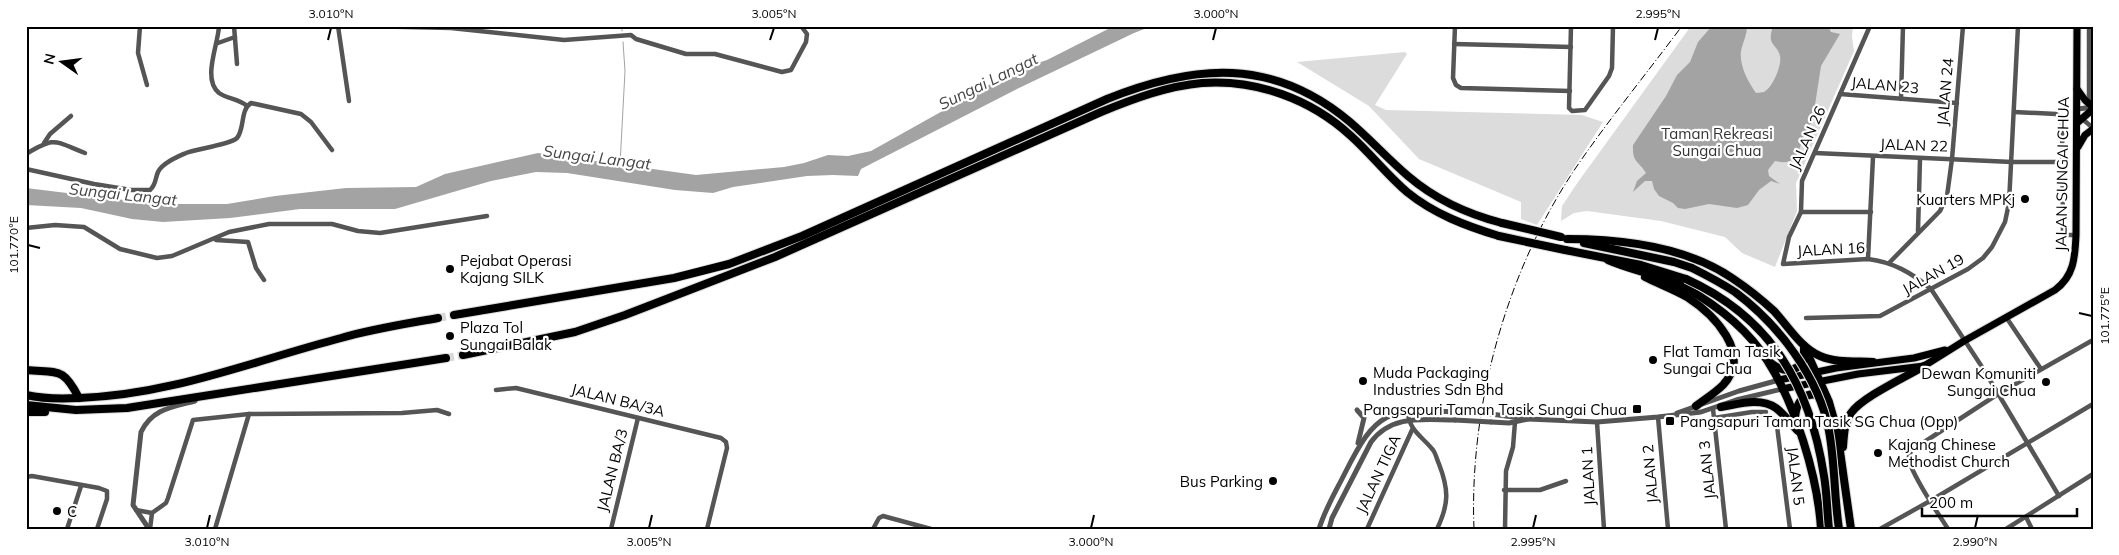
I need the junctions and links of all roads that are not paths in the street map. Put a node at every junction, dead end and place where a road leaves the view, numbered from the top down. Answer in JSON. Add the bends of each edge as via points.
{"nodes":[{"id":1,"x":140,"y":26,"type":"edge"},
{"id":2,"x":219,"y":26,"type":"edge"},
{"id":3,"x":234,"y":26,"type":"edge"},
{"id":4,"x":338,"y":26,"type":"edge"},
{"id":5,"x":363,"y":26,"type":"edge"},
{"id":6,"x":801,"y":26,"type":"edge"},
{"id":7,"x":1455,"y":26,"type":"edge"},
{"id":8,"x":1571,"y":26,"type":"edge"},
{"id":9,"x":1613,"y":26,"type":"edge"},
{"id":10,"x":1903,"y":26,"type":"edge"},
{"id":11,"x":1964,"y":26,"type":"edge"},
{"id":12,"x":2018,"y":26,"type":"edge"},
{"id":13,"x":2077,"y":26,"type":"edge"},
{"id":14,"x":2089,"y":26,"type":"edge"},
{"id":15,"x":1868,"y":27,"type":"edge"},
{"id":16,"x":235,"y":37,"type":"junction"},
{"id":17,"x":218,"y":43,"type":"junction"},
{"id":18,"x":1454,"y":44,"type":"junction"},
{"id":19,"x":1571,"y":47,"type":"junction"},
{"id":20,"x":2078,"y":56,"type":"junction"},
{"id":21,"x":2089,"y":56,"type":"junction"},
{"id":22,"x":236,"y":64,"type":"dead end"},
{"id":23,"x":147,"y":85,"type":"dead end"},
{"id":24,"x":2077,"y":88,"type":"junction"},
{"id":25,"x":1570,"y":91,"type":"junction"},
{"id":26,"x":1840,"y":94,"type":"junction"},
{"id":27,"x":1901,"y":100,"type":"junction"},
{"id":28,"x":349,"y":101,"type":"dead end"},
{"id":29,"x":1957,"y":103,"type":"junction"},
{"id":30,"x":247,"y":106,"type":"junction"},
{"id":31,"x":2093,"y":107,"type":"edge"},
{"id":32,"x":2014,"y":112,"type":"junction"},
{"id":33,"x":71,"y":116,"type":"dead end"},
{"id":34,"x":2079,"y":116,"type":"junction"},
{"id":35,"x":2093,"y":128,"type":"edge"},
{"id":36,"x":44,"y":143,"type":"junction"},
{"id":37,"x":2077,"y":148,"type":"junction"},
{"id":38,"x":332,"y":150,"type":"dead end"},
{"id":39,"x":84,"y":153,"type":"dead end"},
{"id":40,"x":26,"y":154,"type":"edge"},
{"id":41,"x":1815,"y":154,"type":"junction"},
{"id":42,"x":1873,"y":157,"type":"junction"},
{"id":43,"x":1920,"y":158,"type":"junction"},
{"id":44,"x":1952,"y":159,"type":"junction"},
{"id":45,"x":2012,"y":162,"type":"junction"},
{"id":46,"x":2063,"y":162,"type":"junction"},
{"id":47,"x":26,"y":169,"type":"edge"},
{"id":48,"x":1801,"y":212,"type":"junction"},
{"id":49,"x":1871,"y":212,"type":"junction"},
{"id":50,"x":487,"y":216,"type":"dead end"},
{"id":51,"x":26,"y":228,"type":"edge"},
{"id":52,"x":1918,"y":232,"type":"junction"},
{"id":53,"x":2076,"y":235,"type":"junction"},
{"id":54,"x":1564,"y":238,"type":"junction"},
{"id":55,"x":216,"y":240,"type":"dead end"},
{"id":56,"x":1868,"y":259,"type":"junction"},
{"id":57,"x":1608,"y":260,"type":"junction"},
{"id":58,"x":1889,"y":263,"type":"junction"},
{"id":59,"x":1783,"y":264,"type":"joint"},
{"id":60,"x":1629,"y":269,"type":"junction"},
{"id":61,"x":264,"y":280,"type":"dead end"},
{"id":62,"x":1931,"y":290,"type":"junction"},
{"id":63,"x":454,"y":315,"type":"tunnel mouth"},
{"id":64,"x":2006,"y":317,"type":"junction"},
{"id":65,"x":438,"y":318,"type":"tunnel mouth"},
{"id":66,"x":1806,"y":318,"type":"dead end"},
{"id":67,"x":2093,"y":340,"type":"edge"},
{"id":68,"x":1964,"y":341,"type":"junction"},
{"id":69,"x":1802,"y":342,"type":"junction"},
{"id":70,"x":1954,"y":347,"type":"junction"},
{"id":71,"x":462,"y":355,"type":"tunnel mouth"},
{"id":72,"x":446,"y":358,"type":"tunnel mouth"},
{"id":73,"x":1767,"y":360,"type":"junction"},
{"id":74,"x":1873,"y":362,"type":"junction"},
{"id":75,"x":1924,"y":366,"type":"junction"},
{"id":76,"x":2041,"y":369,"type":"junction"},
{"id":77,"x":26,"y":370,"type":"edge"},
{"id":78,"x":1816,"y":372,"type":"junction"},
{"id":79,"x":1778,"y":380,"type":"junction"},
{"id":80,"x":1820,"y":380,"type":"junction"},
{"id":81,"x":1782,"y":389,"type":"junction"},
{"id":82,"x":496,"y":390,"type":"dead end"},
{"id":83,"x":221,"y":392,"type":"junction"},
{"id":84,"x":1998,"y":394,"type":"junction"},
{"id":85,"x":26,"y":395,"type":"edge"},
{"id":86,"x":80,"y":398,"type":"junction"},
{"id":87,"x":1830,"y":402,"type":"junction"},
{"id":88,"x":2093,"y":404,"type":"edge"},
{"id":89,"x":26,"y":405,"type":"edge"},
{"id":90,"x":1696,"y":406,"type":"junction"},
{"id":91,"x":1717,"y":408,"type":"junction"},
{"id":92,"x":56,"y":410,"type":"junction"},
{"id":93,"x":1358,"y":410,"type":"dead end"},
{"id":94,"x":26,"y":412,"type":"edge"},
{"id":95,"x":1408,"y":412,"type":"junction"},
{"id":96,"x":1766,"y":412,"type":"dead end"},
{"id":97,"x":249,"y":414,"type":"junction"},
{"id":98,"x":449,"y":414,"type":"dead end"},
{"id":99,"x":1672,"y":415,"type":"junction"},
{"id":100,"x":1658,"y":417,"type":"junction"},
{"id":101,"x":638,"y":418,"type":"junction"},
{"id":102,"x":1714,"y":418,"type":"junction"},
{"id":103,"x":1528,"y":419,"type":"junction"},
{"id":104,"x":1408,"y":420,"type":"junction"},
{"id":105,"x":1795,"y":420,"type":"junction"},
{"id":106,"x":1516,"y":422,"type":"junction"},
{"id":107,"x":1597,"y":422,"type":"junction"},
{"id":108,"x":1777,"y":426,"type":"dead end"},
{"id":109,"x":1412,"y":430,"type":"junction"},
{"id":110,"x":1800,"y":433,"type":"junction"},
{"id":111,"x":2028,"y":443,"type":"junction"},
{"id":112,"x":1358,"y":446,"type":"junction"},
{"id":113,"x":1843,"y":462,"type":"junction"},
{"id":114,"x":2093,"y":474,"type":"edge"},
{"id":115,"x":26,"y":477,"type":"edge"},
{"id":116,"x":1566,"y":481,"type":"dead end"},
{"id":117,"x":81,"y":486,"type":"junction"},
{"id":118,"x":1504,"y":490,"type":"junction"},
{"id":119,"x":2059,"y":496,"type":"junction"},
{"id":120,"x":1930,"y":501,"type":"junction"},
{"id":121,"x":134,"y":510,"type":"junction"},
{"id":122,"x":152,"y":513,"type":"junction"},
{"id":123,"x":2026,"y":517,"type":"junction"},
{"id":124,"x":67,"y":529,"type":"edge"},
{"id":125,"x":97,"y":529,"type":"edge"},
{"id":126,"x":150,"y":529,"type":"edge"},
{"id":127,"x":215,"y":529,"type":"edge"},
{"id":128,"x":611,"y":529,"type":"edge"},
{"id":129,"x":707,"y":529,"type":"edge"},
{"id":130,"x":873,"y":529,"type":"edge"},
{"id":131,"x":931,"y":529,"type":"edge"},
{"id":132,"x":1319,"y":529,"type":"edge"},
{"id":133,"x":1328,"y":529,"type":"edge"},
{"id":134,"x":1367,"y":529,"type":"edge"},
{"id":135,"x":1437,"y":529,"type":"edge"},
{"id":136,"x":1505,"y":529,"type":"edge"},
{"id":137,"x":1604,"y":529,"type":"edge"},
{"id":138,"x":1668,"y":529,"type":"edge"},
{"id":139,"x":1726,"y":529,"type":"edge"},
{"id":140,"x":1790,"y":529,"type":"edge"},
{"id":141,"x":1821,"y":529,"type":"edge"},
{"id":142,"x":1829,"y":529,"type":"edge"},
{"id":143,"x":1839,"y":529,"type":"edge"},
{"id":144,"x":1851,"y":529,"type":"edge"},
{"id":145,"x":1880,"y":529,"type":"edge"},
{"id":146,"x":1948,"y":529,"type":"edge"},
{"id":147,"x":2006,"y":529,"type":"edge"},
{"id":148,"x":2032,"y":529,"type":"edge"}],
"edges":[{"from":1,"to":23,"type":"street","via":[[138,53]]},
{"from":2,"to":17,"type":"street"},
{"from":3,"to":16,"type":"street"},
{"from":4,"to":28,"type":"street"},
{"from":5,"to":6,"type":"street","via":[[452,28],[564,40],[631,35],[686,54],[715,54],[786,72],[794,67],[806,42],[807,34]]},
{"from":7,"to":18,"type":"street"},
{"from":8,"to":19,"type":"street"},
{"from":9,"to":25,"type":"street","via":[[1609,76],[1585,110],[1572,111],[1569,108]]},
{"from":10,"to":27,"type":"street"},
{"from":11,"to":29,"type":"street","name":"JALAN 24"},
{"from":12,"to":32,"type":"street","name":"JALAN 19"},
{"from":13,"to":20,"type":"main road","name":"JALAN SUNGAI CHUA"},
{"from":14,"to":21,"type":"street"},
{"from":15,"to":26,"type":"street","name":"JALAN 26"},
{"from":16,"to":17,"type":"street"},
{"from":16,"to":22,"type":"street"},
{"from":17,"to":30,"type":"street","via":[[210,72],[213,86],[225,97]]},
{"from":18,"to":19,"type":"street"},
{"from":18,"to":25,"type":"street","via":[[1452,78],[1461,88]]},
{"from":19,"to":25,"type":"street"},
{"from":20,"to":21,"type":"street"},
{"from":20,"to":24,"type":"main road","name":"JALAN SUNGAI CHUA"},
{"from":21,"to":31,"type":"street","via":[[2089,95]]},
{"from":24,"to":31,"type":"main road"},
{"from":24,"to":34,"type":"main road","name":"JALAN SUNGAI CHUA"},
{"from":26,"to":27,"type":"street","name":"JALAN 23"},
{"from":26,"to":41,"type":"street","name":"JALAN 26"},
{"from":27,"to":29,"type":"street","name":"JALAN 23"},
{"from":29,"to":44,"type":"street","name":"JALAN 24"},
{"from":30,"to":38,"type":"street","via":[[256,103],[301,114]]},
{"from":30,"to":47,"type":"street","via":[[237,139],[186,153],[164,164],[150,190],[94,184]]},
{"from":31,"to":34,"type":"main road"},
{"from":31,"to":34,"type":"street"},
{"from":32,"to":45,"type":"street","name":"JALAN 19"},
{"from":32,"to":46,"type":"street","via":[[2056,114],[2060,117]]},
{"from":33,"to":36,"type":"street"},
{"from":34,"to":35,"type":"street"},
{"from":34,"to":37,"type":"main road","name":"JALAN SUNGAI CHUA"},
{"from":35,"to":37,"type":"main road"},
{"from":36,"to":39,"type":"street","via":[[56,142]]},
{"from":36,"to":40,"type":"street"},
{"from":37,"to":53,"type":"main road","name":"JALAN SUNGAI CHUA"},
{"from":41,"to":42,"type":"street","name":"JALAN 22"},
{"from":41,"to":48,"type":"street","name":"JALAN 26","via":[[1802,182]]},
{"from":42,"to":43,"type":"street","name":"JALAN 22"},
{"from":42,"to":49,"type":"street"},
{"from":43,"to":44,"type":"street","name":"JALAN 22"},
{"from":43,"to":52,"type":"street"},
{"from":44,"to":45,"type":"street","name":"JALAN 22"},
{"from":44,"to":52,"type":"street","name":"JALAN 24","via":[[1943,206]]},
{"from":45,"to":46,"type":"street","name":"JALAN 22"},
{"from":45,"to":62,"type":"street","name":"JALAN 19","via":[[2006,217],[1992,247],[1973,266]]},
{"from":46,"to":53,"type":"street","via":[[2063,235]]},
{"from":48,"to":49,"type":"street"},
{"from":48,"to":59,"type":"street","name":"JALAN 26","via":[[1789,237]]},
{"from":49,"to":56,"type":"street"},
{"from":50,"to":51,"type":"street","via":[[380,233],[358,232],[332,224],[269,224],[229,232],[172,256],[157,258],[116,247],[84,228],[55,225]]},
{"from":52,"to":58,"type":"street","name":"JALAN 24"},
{"from":53,"to":64,"type":"main road","name":"JALAN SUNGAI CHUA","via":[[2074,262],[2066,281]]},
{"from":54,"to":63,"type":"highway","bridge":true,"via":[[1474,216],[1431,194],[1350,122],[1310,95],[1246,74],[1203,72],[1154,82],[1107,98],[802,236],[729,264],[674,278]]},
{"from":54,"to":69,"type":"highway","via":[[1613,241],[1671,251],[1700,260],[1756,295]]},
{"from":54,"to":143,"type":"highway","bridge":true,"via":[[1692,268],[1735,292],[1771,324],[1803,368],[1821,404],[1835,472]]},
{"from":55,"to":61,"type":"street","via":[[248,242],[254,263]]},
{"from":56,"to":58,"type":"street","name":"JALAN 16"},
{"from":56,"to":59,"type":"street","name":"JALAN 16"},
{"from":57,"to":60,"type":"highway"},
{"from":57,"to":71,"type":"highway","bridge":true,"via":[[1472,228],[1430,208],[1408,193],[1352,136],[1303,103],[1253,86],[1201,83],[1152,94],[1110,109],[775,257],[625,315],[575,332]]},
{"from":57,"to":142,"type":"highway","bridge":true,"via":[[1641,265],[1686,279],[1743,314],[1770,343],[1805,399],[1824,476]]},
{"from":58,"to":62,"type":"street","name":"JALAN 16","via":[[1912,274]]},
{"from":60,"to":73,"type":"highway","via":[[1672,282],[1704,300],[1742,330]]},
{"from":60,"to":90,"type":"highway","via":[[1686,297],[1711,317],[1727,336],[1734,355],[1730,374],[1723,385]]},
{"from":62,"to":66,"type":"street","name":"JALAN 19","via":[[1880,316]]},
{"from":62,"to":68,"type":"street","name":"JALAN 16"},
{"from":64,"to":68,"type":"main road","name":"JALAN SUNGAI CHUA"},
{"from":64,"to":76,"type":"street"},
{"from":65,"to":86,"type":"highway","via":[[342,338],[145,393]]},
{"from":67,"to":76,"type":"street"},
{"from":68,"to":70,"type":"main road","name":"JALAN SUNGAI CHUA"},
{"from":68,"to":84,"type":"street","name":"JALAN 16"},
{"from":69,"to":73,"type":"highway","via":[[1805,354],[1801,365],[1796,368],[1785,370]]},
{"from":69,"to":74,"type":"highway","via":[[1828,359]]},
{"from":69,"to":78,"type":"highway"},
{"from":70,"to":74,"type":"main road","name":"JALAN SUNGAI CHUA","via":[[1914,358]]},
{"from":70,"to":75,"type":"main road","name":"JALAN SUNGAI CHUA"},
{"from":72,"to":83,"type":"highway"},
{"from":73,"to":79,"type":"highway"},
{"from":74,"to":78,"type":"main road","name":"JALAN SUNGAI CHUA"},
{"from":75,"to":80,"type":"main road","name":"JALAN SUNGAI CHUA"},
{"from":75,"to":113,"type":"highway","via":[[1867,399],[1852,412],[1846,422]]},
{"from":76,"to":84,"type":"street"},
{"from":77,"to":86,"type":"highway","via":[[61,373]]},
{"from":78,"to":79,"type":"main road","name":"JALAN SUNGAI CHUA"},
{"from":78,"to":80,"type":"highway"},
{"from":79,"to":81,"type":"highway"},
{"from":79,"to":90,"type":"street"},
{"from":80,"to":81,"type":"main road","name":"JALAN SUNGAI CHUA"},
{"from":80,"to":87,"type":"highway"},
{"from":81,"to":91,"type":"street"},
{"from":81,"to":105,"type":"highway"},
{"from":82,"to":101,"type":"street","name":"JALAN BA/3A","via":[[516,388]]},
{"from":83,"to":92,"type":"highway","via":[[127,408]]},
{"from":83,"to":121,"type":"street","via":[[155,414],[146,422],[141,432]]},
{"from":84,"to":111,"type":"street","name":"JALAN 16"},
{"from":84,"to":120,"type":"street","via":[[1909,454],[1909,462]]},
{"from":85,"to":86,"type":"highway"},
{"from":87,"to":105,"type":"highway","via":[[1821,395],[1808,395],[1798,404]]},
{"from":87,"to":113,"type":"highway"},
{"from":88,"to":111,"type":"street"},
{"from":89,"to":92,"type":"highway"},
{"from":90,"to":99,"type":"street"},
{"from":91,"to":99,"type":"street"},
{"from":91,"to":102,"type":"street","name":"JALAN 3"},
{"from":91,"to":110,"type":"highway","via":[[1767,403]]},
{"from":92,"to":94,"type":"highway"},
{"from":93,"to":112,"type":"street","via":[[1364,418]]},
{"from":95,"to":103,"type":"street","bridge":true,"via":[[1491,414]]},
{"from":95,"to":104,"type":"street"},
{"from":95,"to":112,"type":"street","via":[[1390,415],[1375,424]]},
{"from":96,"to":102,"type":"street"},
{"from":97,"to":98,"type":"street","via":[[437,410]]},
{"from":97,"to":122,"type":"street","via":[[193,420],[166,503]]},
{"from":97,"to":127,"type":"street"},
{"from":99,"to":100,"type":"street"},
{"from":100,"to":107,"type":"street"},
{"from":100,"to":138,"type":"street","name":"JALAN 2"},
{"from":101,"to":128,"type":"street","name":"JALAN BA/3"},
{"from":101,"to":129,"type":"street","name":"JALAN BA/3A","via":[[721,438],[726,442]]},
{"from":102,"to":139,"type":"street","name":"JALAN 3"},
{"from":103,"to":106,"type":"street"},
{"from":103,"to":107,"type":"street"},
{"from":104,"to":106,"type":"street","bridge":true},
{"from":104,"to":109,"type":"street"},
{"from":104,"to":133,"type":"street","via":[[1378,432]]},
{"from":105,"to":110,"type":"highway"},
{"from":106,"to":118,"type":"street"},
{"from":107,"to":137,"type":"street","name":"JALAN 1"},
{"from":108,"to":140,"type":"street","name":"JALAN 5"},
{"from":109,"to":134,"type":"street","name":"JALAN TIGA"},
{"from":109,"to":135,"type":"street","via":[[1433,451],[1446,483],[1446,502]]},
{"from":110,"to":141,"type":"highway","via":[[1818,495]]},
{"from":111,"to":119,"type":"street","name":"JALAN 16"},
{"from":111,"to":120,"type":"street"},
{"from":112,"to":132,"type":"street"},
{"from":113,"to":144,"type":"highway"},
{"from":114,"to":119,"type":"street"},
{"from":115,"to":117,"type":"street"},
{"from":116,"to":118,"type":"street","via":[[1540,490]]},
{"from":117,"to":124,"type":"street"},
{"from":117,"to":125,"type":"street","via":[[104,488],[108,494]]},
{"from":118,"to":136,"type":"street"},
{"from":119,"to":123,"type":"street"},
{"from":120,"to":145,"type":"street"},
{"from":120,"to":146,"type":"street"},
{"from":121,"to":122,"type":"street"},
{"from":121,"to":126,"type":"street"},
{"from":122,"to":126,"type":"street"},
{"from":123,"to":147,"type":"street"},
{"from":123,"to":148,"type":"street"},
{"from":130,"to":131,"type":"street","via":[[879,518],[884,516]]}]}
